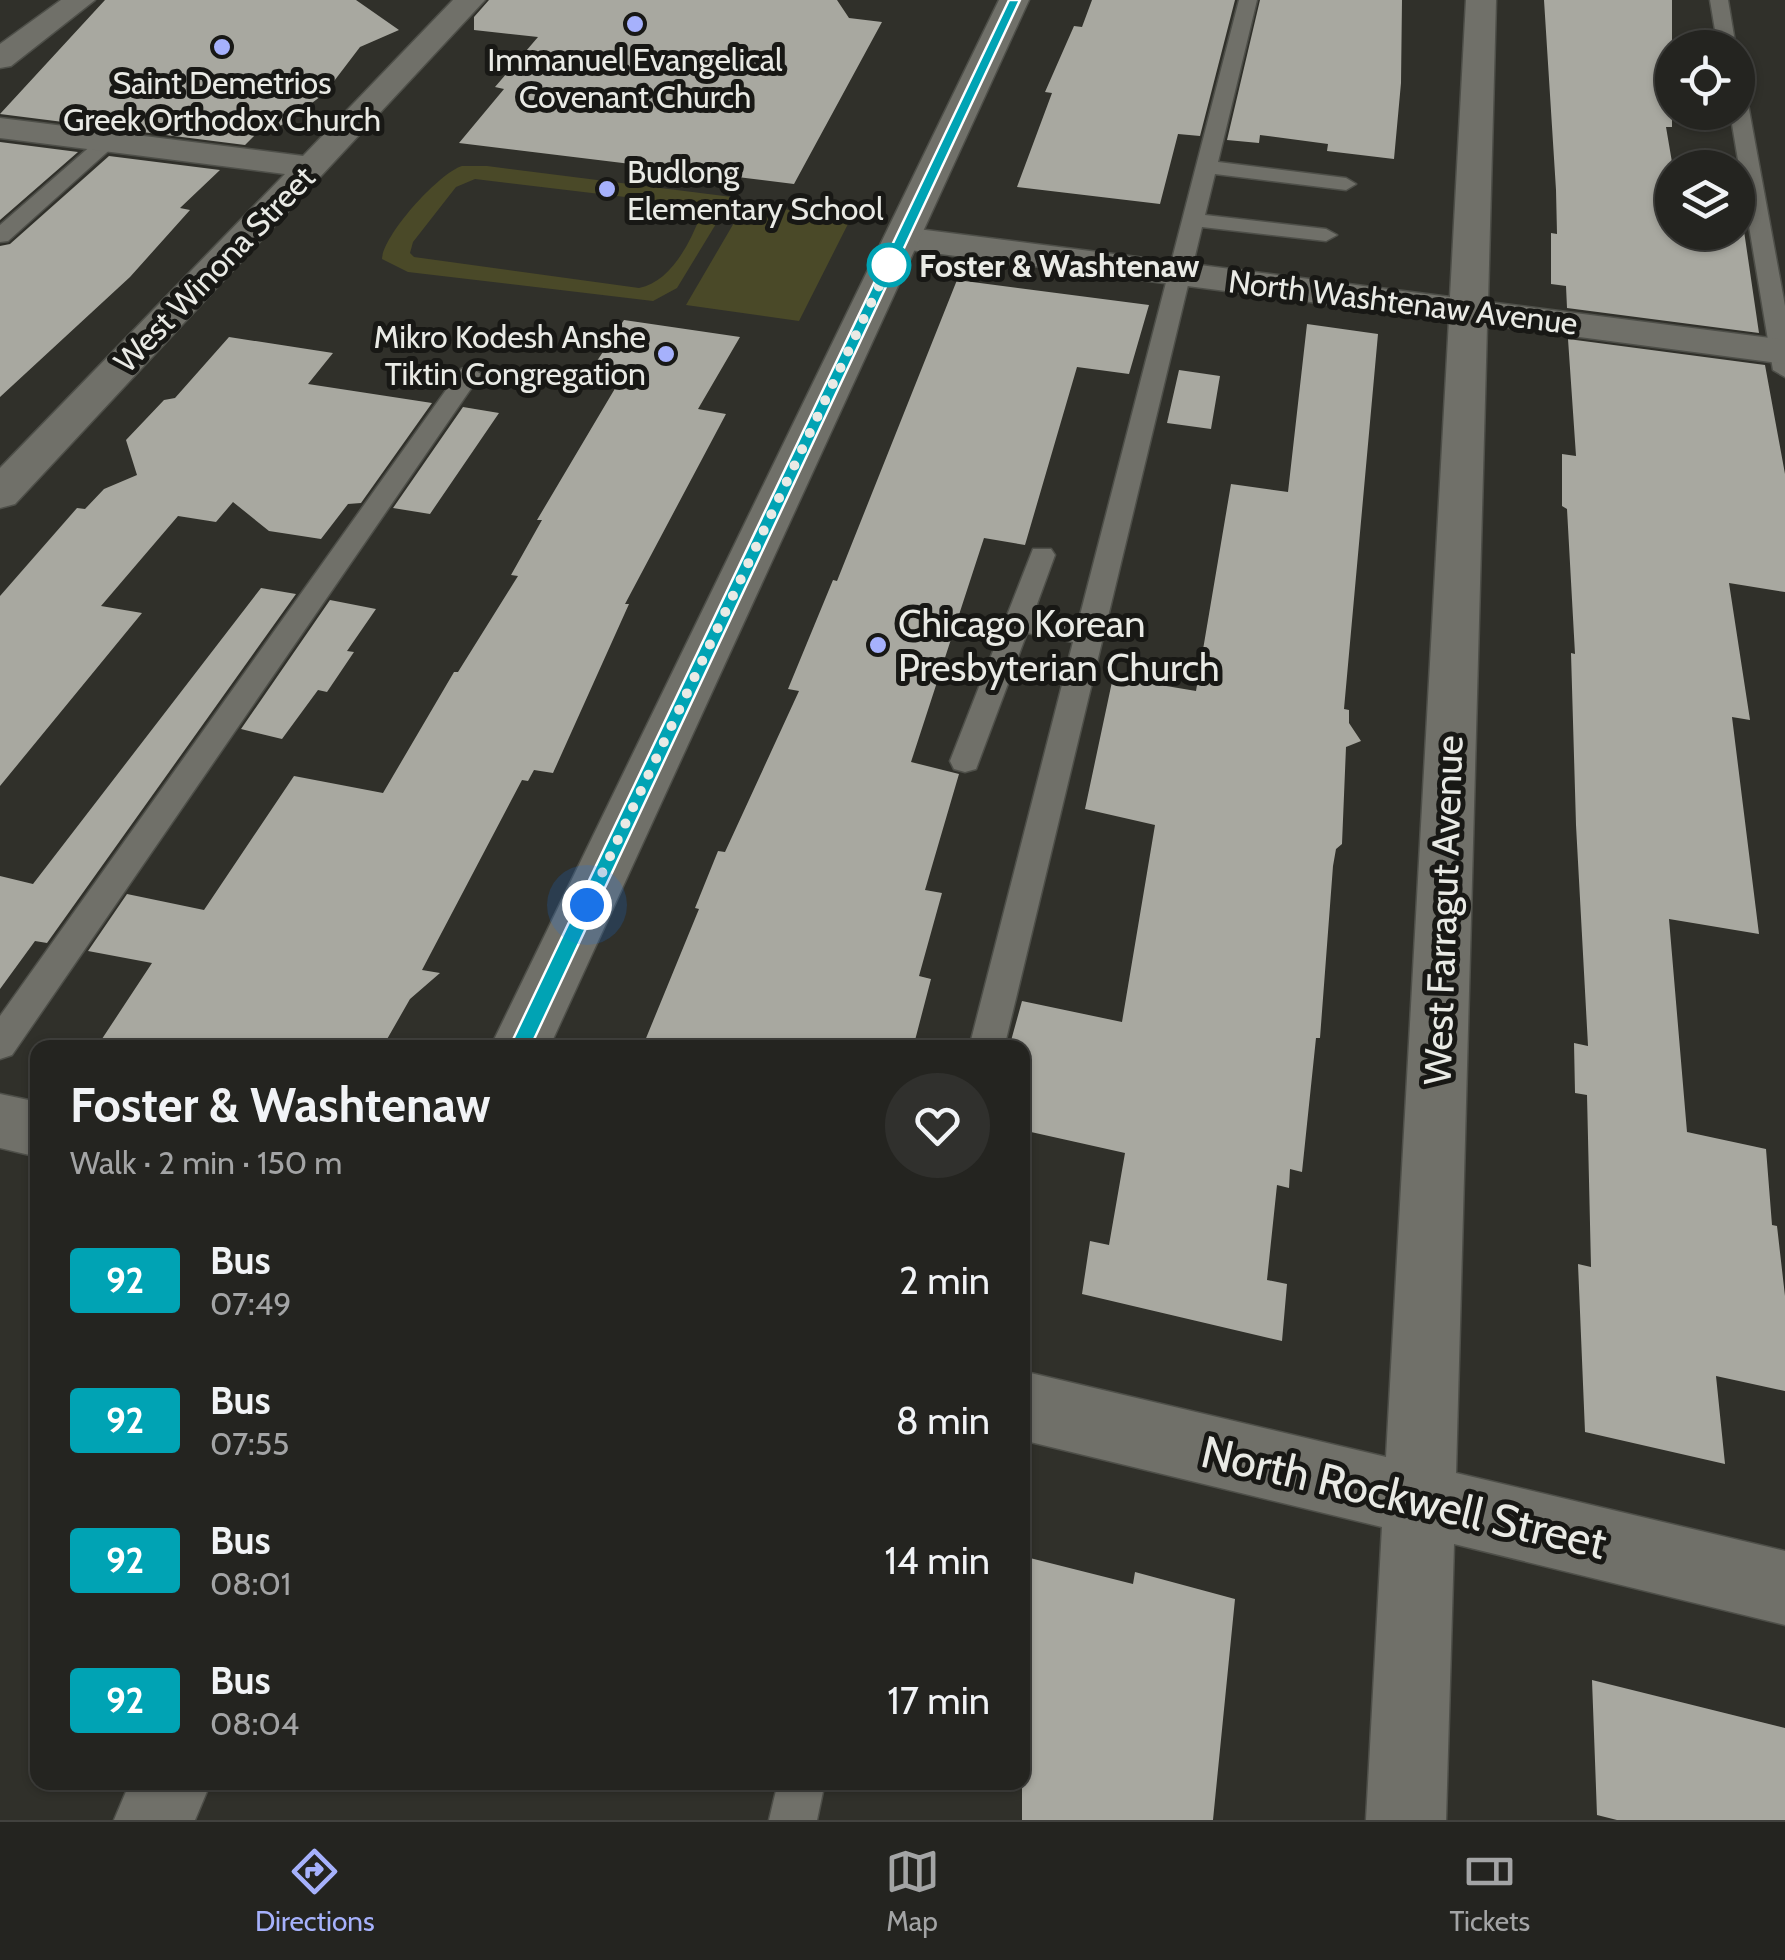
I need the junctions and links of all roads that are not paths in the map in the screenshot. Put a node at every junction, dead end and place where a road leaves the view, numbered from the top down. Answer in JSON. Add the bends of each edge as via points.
{"nodes":[{"id":1,"x":80,"y":0,"type":"edge"},
{"id":2,"x":470,"y":0,"type":"edge"},
{"id":3,"x":1014,"y":0,"type":"edge"},
{"id":4,"x":1248,"y":0,"type":"edge"},
{"id":5,"x":1481,"y":0,"type":"edge"},
{"id":6,"x":1719,"y":0,"type":"edge"},
{"id":7,"x":1725,"y":30,"type":"edge"},
{"id":8,"x":0,"y":60,"type":"edge"},
{"id":9,"x":0,"y":128,"type":"edge"},
{"id":10,"x":1743,"y":130,"type":"edge"},
{"id":11,"x":108,"y":141,"type":"junction"},
{"id":12,"x":311,"y":167,"type":"junction"},
{"id":13,"x":1207,"y":167,"type":"junction"},
{"id":14,"x":1346,"y":184,"type":"dead end"},
{"id":15,"x":1193,"y":220,"type":"junction"},
{"id":16,"x":1326,"y":235,"type":"dead end"},
{"id":17,"x":0,"y":236,"type":"edge"},
{"id":18,"x":902,"y":238,"type":"junction"},
{"id":19,"x":1180,"y":274,"type":"junction"},
{"id":20,"x":1468,"y":311,"type":"junction"},
{"id":21,"x":1784,"y":358,"type":"edge"},
{"id":22,"x":470,"y":374,"type":"dead end"},
{"id":23,"x":0,"y":494,"type":"edge"},
{"id":24,"x":1042,"y":555,"type":"dead end"},
{"id":25,"x":1018,"y":622,"type":"junction"},
{"id":26,"x":1089,"y":634,"type":"junction"},
{"id":27,"x":965,"y":761,"type":"dead end"},
{"id":28,"x":523,"y":1040,"type":"edge"},
{"id":29,"x":988,"y":1040,"type":"edge"},
{"id":30,"x":0,"y":1044,"type":"edge"},
{"id":31,"x":0,"y":1121,"type":"edge"},
{"id":32,"x":30,"y":1128,"type":"edge"},
{"id":33,"x":1030,"y":1407,"type":"edge"},
{"id":34,"x":1419,"y":1501,"type":"junction"},
{"id":35,"x":1785,"y":1588,"type":"edge"},
{"id":36,"x":168,"y":1790,"type":"edge"},
{"id":37,"x":800,"y":1790,"type":"edge"},
{"id":38,"x":154,"y":1820,"type":"edge"},
{"id":39,"x":793,"y":1820,"type":"edge"},
{"id":40,"x":1406,"y":1820,"type":"edge"}],
"edges":[{"from":1,"to":8,"type":"street"},
{"from":2,"to":12,"type":"street","name":"West Winona Street"},
{"from":3,"to":18,"type":"street"},
{"from":4,"to":13,"type":"lane"},
{"from":5,"to":20,"type":"street","name":"West Farragut Avenue"},
{"from":6,"to":7,"type":"lane"},
{"from":9,"to":11,"type":"street"},
{"from":10,"to":21,"type":"lane"},
{"from":11,"to":12,"type":"street"},
{"from":11,"to":17,"type":"lane"},
{"from":12,"to":23,"type":"street","name":"West Winona Street"},
{"from":13,"to":14,"type":"lane"},
{"from":13,"to":15,"type":"lane"},
{"from":15,"to":16,"type":"lane"},
{"from":15,"to":19,"type":"lane"},
{"from":18,"to":19,"type":"street","name":"North Washtenaw Avenue"},
{"from":18,"to":28,"type":"street"},
{"from":19,"to":20,"type":"street","name":"North Washtenaw Avenue"},
{"from":19,"to":26,"type":"lane"},
{"from":20,"to":21,"type":"street","name":"North Washtenaw Avenue"},
{"from":20,"to":34,"type":"street","name":"West Farragut Avenue"},
{"from":22,"to":30,"type":"lane"},
{"from":24,"to":25,"type":"lane"},
{"from":25,"to":26,"type":"lane"},
{"from":25,"to":27,"type":"lane"},
{"from":26,"to":29,"type":"lane"},
{"from":31,"to":32,"type":"street"},
{"from":33,"to":34,"type":"street","name":"North Rockwell Street"},
{"from":34,"to":35,"type":"street","name":"North Rockwell Street"},
{"from":34,"to":40,"type":"street","name":"West Farragut Avenue"},
{"from":36,"to":38,"type":"street"},
{"from":37,"to":39,"type":"lane"}]}
